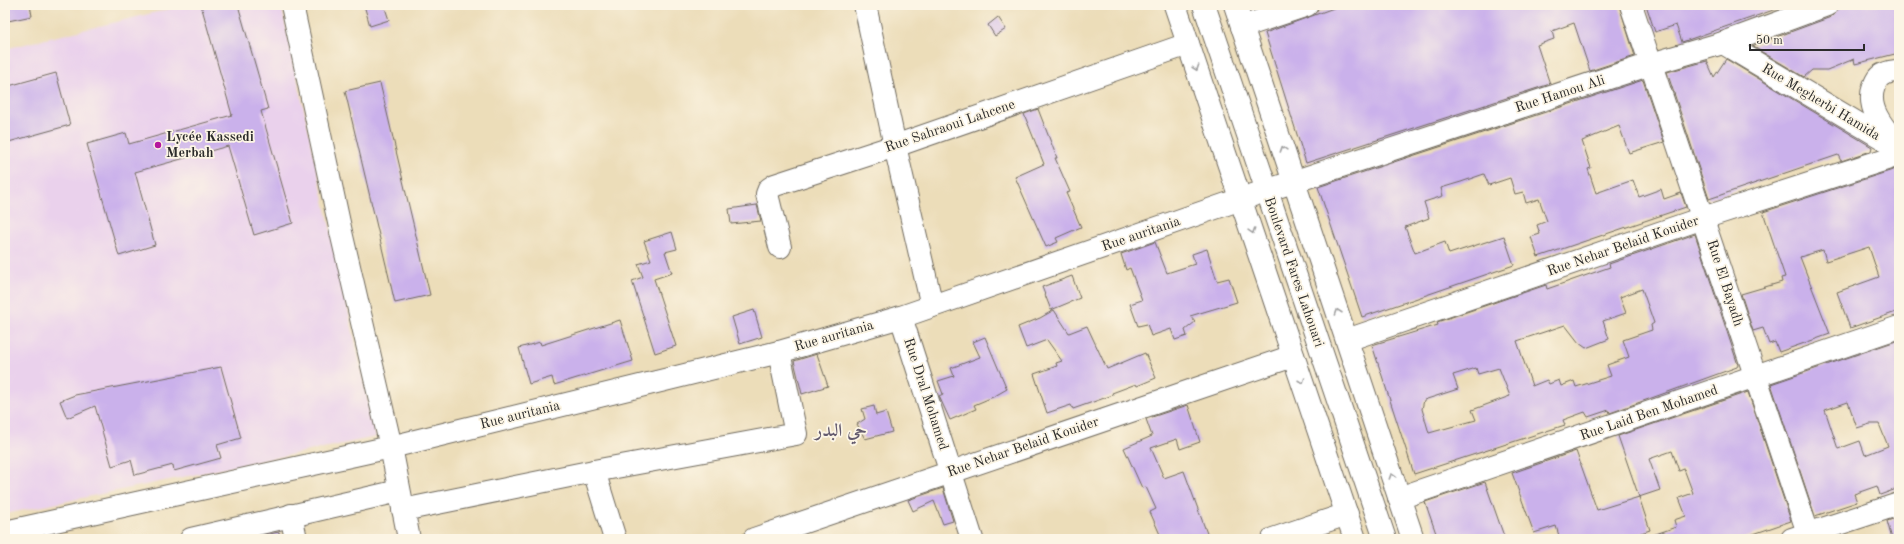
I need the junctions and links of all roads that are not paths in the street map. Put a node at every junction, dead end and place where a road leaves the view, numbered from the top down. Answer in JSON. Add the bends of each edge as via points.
{"nodes":[{"id":1,"x":292,"y":5,"type":"edge"},
{"id":2,"x":865,"y":5,"type":"edge"},
{"id":3,"x":1174,"y":5,"type":"edge"},
{"id":4,"x":1204,"y":5,"type":"edge"},
{"id":5,"x":1235,"y":5,"type":"edge"},
{"id":6,"x":1307,"y":5,"type":"edge"},
{"id":7,"x":1631,"y":5,"type":"edge"},
{"id":8,"x":1827,"y":5,"type":"edge"},
{"id":9,"x":1242,"y":27,"type":"junction"},
{"id":10,"x":1723,"y":43,"type":"junction"},
{"id":11,"x":1188,"y":44,"type":"junction"},
{"id":12,"x":1651,"y":64,"type":"junction"},
{"id":13,"x":1899,"y":71,"type":"edge"},
{"id":14,"x":1899,"y":145,"type":"edge"},
{"id":15,"x":895,"y":146,"type":"junction"},
{"id":16,"x":1899,"y":148,"type":"edge"},
{"id":17,"x":1899,"y":155,"type":"edge"},
{"id":18,"x":1293,"y":182,"type":"junction"},
{"id":19,"x":1267,"y":192,"type":"junction"},
{"id":20,"x":1241,"y":199,"type":"junction"},
{"id":21,"x":1703,"y":218,"type":"junction"},
{"id":22,"x":780,"y":247,"type":"dead end"},
{"id":23,"x":932,"y":306,"type":"junction"},
{"id":24,"x":901,"y":317,"type":"junction"},
{"id":25,"x":1899,"y":327,"type":"edge"},
{"id":26,"x":1347,"y":340,"type":"junction"},
{"id":27,"x":779,"y":352,"type":"junction"},
{"id":28,"x":1293,"y":356,"type":"junction"},
{"id":29,"x":1755,"y":377,"type":"junction"},
{"id":30,"x":391,"y":447,"type":"junction"},
{"id":31,"x":594,"y":471,"type":"junction"},
{"id":32,"x":950,"y":472,"type":"junction"},
{"id":33,"x":1399,"y":498,"type":"junction"},
{"id":34,"x":401,"y":500,"type":"junction"},
{"id":35,"x":1899,"y":504,"type":"edge"},
{"id":36,"x":1347,"y":514,"type":"junction"},
{"id":37,"x":291,"y":515,"type":"junction"},
{"id":38,"x":5,"y":532,"type":"edge"},
{"id":39,"x":1803,"y":537,"type":"edge"},
{"id":40,"x":191,"y":539,"type":"edge"},
{"id":41,"x":296,"y":539,"type":"edge"},
{"id":42,"x":409,"y":539,"type":"edge"},
{"id":43,"x":615,"y":539,"type":"edge"},
{"id":44,"x":754,"y":539,"type":"edge"},
{"id":45,"x":972,"y":539,"type":"edge"},
{"id":46,"x":1273,"y":539,"type":"edge"},
{"id":47,"x":1355,"y":539,"type":"edge"},
{"id":48,"x":1385,"y":539,"type":"edge"},
{"id":49,"x":1413,"y":539,"type":"edge"}],
"edges":[{"from":1,"to":30,"type":"street","via":[[340,232]]},
{"from":2,"to":15,"type":"street"},
{"from":3,"to":11,"type":"street"},
{"from":4,"to":19,"type":"street","name":"Boulevard Fares Lahouari"},
{"from":5,"to":9,"type":"street"},
{"from":6,"to":9,"type":"street"},
{"from":7,"to":12,"type":"street","name":"Rue El Bayadh"},
{"from":8,"to":10,"type":"street","name":"Rue Hamou Ali"},
{"from":18,"to":9,"type":"street","one_way":true},
{"from":10,"to":12,"type":"street","name":"Rue Hamou Ali"},
{"from":10,"to":16,"type":"street","name":"Rue Megherbi Hamida"},
{"from":11,"to":15,"type":"street","name":"Rue Sahraoui Lahcene"},
{"from":11,"to":20,"type":"street","one_way":true},
{"from":12,"to":18,"type":"street","name":"Rue Hamou Ali"},
{"from":12,"to":21,"type":"street","name":"Rue El Bayadh"},
{"from":13,"to":14,"type":"street","via":[[1880,76],[1872,91],[1871,102],[1876,116]]},
{"from":15,"to":22,"type":"street","name":"Rue Sahraoui Lahcene","via":[[768,189]]},
{"from":15,"to":23,"type":"street"},
{"from":17,"to":21,"type":"street","name":"Rue Nehar Belaid Kouider"},
{"from":18,"to":19,"type":"street","name":"Rue Hamou Ali"},
{"from":26,"to":18,"type":"street","one_way":true},
{"from":19,"to":20,"type":"street","name":"Rue auritania"},
{"from":19,"to":48,"type":"street","name":"Boulevard Fares Lahouari"},
{"from":20,"to":23,"type":"street","name":"Rue auritania"},
{"from":20,"to":28,"type":"street","one_way":true},
{"from":21,"to":26,"type":"street","name":"Rue Nehar Belaid Kouider"},
{"from":21,"to":29,"type":"street","name":"Rue El Bayadh"},
{"from":23,"to":24,"type":"street","name":"Rue auritania"},
{"from":24,"to":27,"type":"street","name":"Rue auritania"},
{"from":24,"to":32,"type":"street","name":"Rue Dral Mohamed"},
{"from":25,"to":29,"type":"street","name":"Rue Laid Ben Mohamed"},
{"from":33,"to":26,"type":"street","one_way":true},
{"from":27,"to":30,"type":"street","name":"Rue auritania"},
{"from":27,"to":31,"type":"street","via":[[796,434]]},
{"from":28,"to":32,"type":"street","name":"Rue Nehar Belaid Kouider"},
{"from":28,"to":36,"type":"street","one_way":true},
{"from":29,"to":33,"type":"street","name":"Rue Laid Ben Mohamed"},
{"from":29,"to":39,"type":"street","name":"Rue El Bayadh"},
{"from":30,"to":34,"type":"street"},
{"from":30,"to":38,"type":"street","name":"Rue auritania"},
{"from":31,"to":34,"type":"street"},
{"from":31,"to":43,"type":"street"},
{"from":32,"to":44,"type":"street","name":"Rue Nehar Belaid Kouider"},
{"from":32,"to":45,"type":"street","name":"Rue Dral Mohamed"},
{"from":33,"to":49,"type":"street"},
{"from":34,"to":37,"type":"street"},
{"from":34,"to":42,"type":"street"},
{"from":35,"to":39,"type":"street"},
{"from":36,"to":46,"type":"street"},
{"from":36,"to":47,"type":"street"},
{"from":37,"to":40,"type":"street"},
{"from":37,"to":41,"type":"street"}]}
